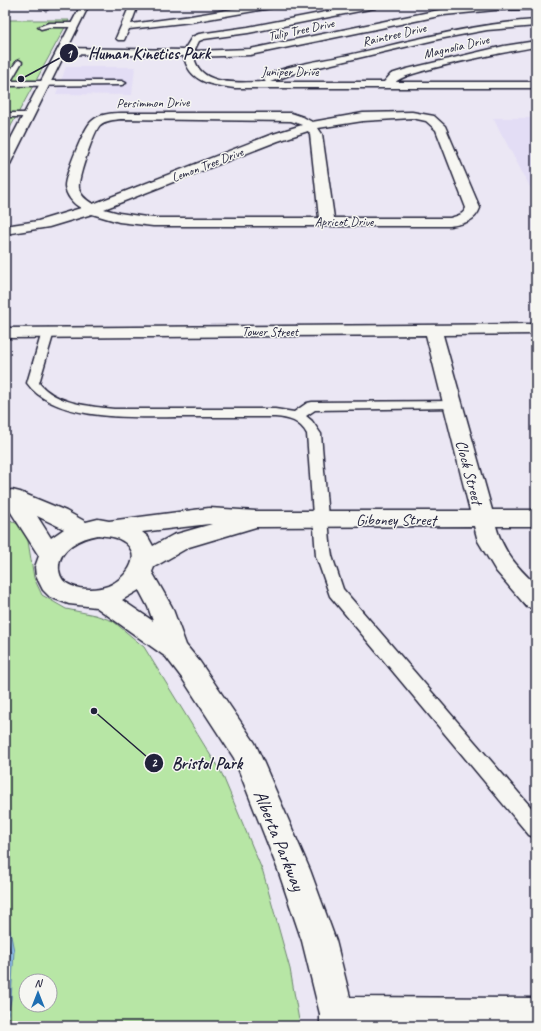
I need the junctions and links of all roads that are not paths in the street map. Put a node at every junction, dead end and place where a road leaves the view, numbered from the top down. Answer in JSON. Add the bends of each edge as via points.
{"nodes":[{"id":1,"x":85,"y":5,"type":"edge"},
{"id":2,"x":134,"y":5,"type":"edge"},
{"id":3,"x":272,"y":5,"type":"edge"},
{"id":4,"x":375,"y":5,"type":"edge"},
{"id":5,"x":439,"y":5,"type":"edge"},
{"id":6,"x":536,"y":6,"type":"edge"},
{"id":7,"x":454,"y":11,"type":"junction"},
{"id":8,"x":536,"y":23,"type":"edge"},
{"id":9,"x":75,"y":25,"type":"junction"},
{"id":10,"x":489,"y":26,"type":"junction"},
{"id":11,"x":41,"y":27,"type":"dead end"},
{"id":12,"x":126,"y":27,"type":"junction"},
{"id":13,"x":536,"y":44,"type":"edge"},
{"id":14,"x":522,"y":46,"type":"junction"},
{"id":15,"x":62,"y":52,"type":"junction"},
{"id":16,"x":114,"y":52,"type":"junction"},
{"id":17,"x":188,"y":53,"type":"junction"},
{"id":18,"x":536,"y":55,"type":"edge"},
{"id":19,"x":19,"y":62,"type":"dead end"},
{"id":20,"x":122,"y":83,"type":"dead end"},
{"id":21,"x":5,"y":84,"type":"edge"},
{"id":22,"x":265,"y":85,"type":"junction"},
{"id":23,"x":536,"y":85,"type":"edge"},
{"id":24,"x":387,"y":86,"type":"junction"},
{"id":25,"x":44,"y":87,"type":"junction"},
{"id":26,"x":116,"y":90,"type":"dead end"},
{"id":27,"x":5,"y":115,"type":"edge"},
{"id":28,"x":29,"y":115,"type":"junction"},
{"id":29,"x":412,"y":115,"type":"joint"},
{"id":30,"x":309,"y":126,"type":"junction"},
{"id":31,"x":5,"y":162,"type":"edge"},
{"id":32,"x":92,"y":209,"type":"junction"},
{"id":33,"x":327,"y":221,"type":"junction"},
{"id":34,"x":5,"y":230,"type":"edge"},
{"id":35,"x":536,"y":329,"type":"edge"},
{"id":36,"x":433,"y":330,"type":"junction"},
{"id":37,"x":48,"y":332,"type":"junction"},
{"id":38,"x":5,"y":333,"type":"edge"},
{"id":39,"x":453,"y":404,"type":"junction"},
{"id":40,"x":297,"y":416,"type":"junction"},
{"id":41,"x":8,"y":496,"type":"edge"},
{"id":42,"x":483,"y":518,"type":"junction"},
{"id":43,"x":536,"y":518,"type":"edge"},
{"id":44,"x":256,"y":519,"type":"junction"},
{"id":45,"x":320,"y":519,"type":"junction"},
{"id":46,"x":113,"y":528,"type":"junction"},
{"id":47,"x":83,"y":530,"type":"junction"},
{"id":48,"x":50,"y":555,"type":"junction"},
{"id":49,"x":143,"y":567,"type":"junction"},
{"id":50,"x":101,"y":598,"type":"junction"},
{"id":51,"x":536,"y":600,"type":"edge"},
{"id":52,"x":175,"y":650,"type":"junction"},
{"id":53,"x":536,"y":828,"type":"edge"},
{"id":54,"x":536,"y":1015,"type":"edge"},
{"id":55,"x":337,"y":1020,"type":"edge"}],
"edges":[{"from":1,"to":9,"type":"street"},
{"from":2,"to":12,"type":"street"},
{"from":3,"to":12,"type":"street"},
{"from":4,"to":17,"type":"street","via":[[248,30],[202,36],[196,39]]},
{"from":5,"to":7,"type":"street"},
{"from":6,"to":7,"type":"street","name":"Tulip Tree Drive"},
{"from":7,"to":10,"type":"street"},
{"from":7,"to":17,"type":"street","name":"Tulip Tree Drive","via":[[264,50]]},
{"from":8,"to":10,"type":"street","name":"Raintree Drive"},
{"from":9,"to":11,"type":"lane"},
{"from":9,"to":15,"type":"street"},
{"from":10,"to":14,"type":"street"},
{"from":10,"to":22,"type":"street","name":"Raintree Drive","via":[[279,74],[267,79]]},
{"from":12,"to":16,"type":"street"},
{"from":13,"to":14,"type":"street","name":"Magnolia Drive"},
{"from":14,"to":18,"type":"street"},
{"from":14,"to":24,"type":"street","name":"Magnolia Drive","via":[[400,74]]},
{"from":15,"to":16,"type":"street"},
{"from":15,"to":25,"type":"street"},
{"from":16,"to":17,"type":"street"},
{"from":17,"to":22,"type":"street","name":"Juniper Drive","via":[[194,73],[204,80],[235,85]]},
{"from":19,"to":21,"type":"lane"},
{"from":20,"to":25,"type":"lane"},
{"from":21,"to":25,"type":"lane"},
{"from":22,"to":24,"type":"street","name":"Juniper Drive"},
{"from":23,"to":24,"type":"street","name":"Juniper Drive"},
{"from":25,"to":26,"type":"lane"},
{"from":25,"to":28,"type":"street"},
{"from":27,"to":28,"type":"lane"},
{"from":28,"to":31,"type":"street"},
{"from":29,"to":30,"type":"street","name":"Lemon Tree Drive","via":[[363,117]]},
{"from":29,"to":33,"type":"street","name":"Apricot Drive","via":[[430,118],[441,129],[473,208],[471,214],[467,218],[450,222]]},
{"from":30,"to":32,"type":"street","name":"Lemon Tree Drive"},
{"from":30,"to":32,"type":"street","name":"Persimmon Drive","via":[[298,118],[281,116],[102,118],[93,126],[72,187],[74,194],[82,203]]},
{"from":30,"to":33,"type":"street","via":[[316,134]]},
{"from":32,"to":33,"type":"street","name":"Apricot Drive","via":[[122,219],[153,222]]},
{"from":32,"to":34,"type":"street","name":"Lemon Tree Drive","via":[[56,222]]},
{"from":35,"to":36,"type":"street","name":"Tower Street"},
{"from":36,"to":37,"type":"street","name":"Tower Street"},
{"from":36,"to":39,"type":"street","name":"Clock Street"},
{"from":37,"to":38,"type":"street","name":"Tower Street"},
{"from":37,"to":40,"type":"lane","via":[[33,383],[37,390],[46,396],[63,403],[88,410],[114,413],[275,413]]},
{"from":39,"to":40,"type":"lane","via":[[312,406]]},
{"from":39,"to":42,"type":"street","name":"Clock Street"},
{"from":40,"to":45,"type":"lane","via":[[310,426],[314,434]]},
{"from":41,"to":47,"type":"street","via":[[58,516]]},
{"from":41,"to":48,"type":"street","via":[[33,526]]},
{"from":42,"to":43,"type":"street","name":"Giboney Street"},
{"from":42,"to":45,"type":"street","name":"Giboney Street"},
{"from":42,"to":51,"type":"street","name":"Clock Street","via":[[489,542],[496,555]]},
{"from":44,"to":45,"type":"street","name":"Giboney Street"},
{"from":44,"to":46,"type":"street","name":"Giboney Street","via":[[209,516]]},
{"from":44,"to":49,"type":"street","name":"Giboney Street","via":[[181,541]]},
{"from":45,"to":53,"type":"lane","via":[[324,556],[336,592]]},
{"from":46,"to":47,"type":"street"},
{"from":46,"to":49,"type":"street","via":[[138,539],[144,549]]},
{"from":47,"to":48,"type":"street","via":[[58,544]]},
{"from":48,"to":50,"type":"street","via":[[46,566],[48,577],[55,588],[83,599]]},
{"from":49,"to":50,"type":"street","via":[[131,584]]},
{"from":49,"to":52,"type":"street","name":"Alberta Parkway"},
{"from":50,"to":52,"type":"street","name":"Alberta Parkway"},
{"from":52,"to":55,"type":"street","name":"Alberta Parkway","via":[[191,670],[244,752],[294,870],[319,941]]},
{"from":54,"to":55,"type":"street"}]}
